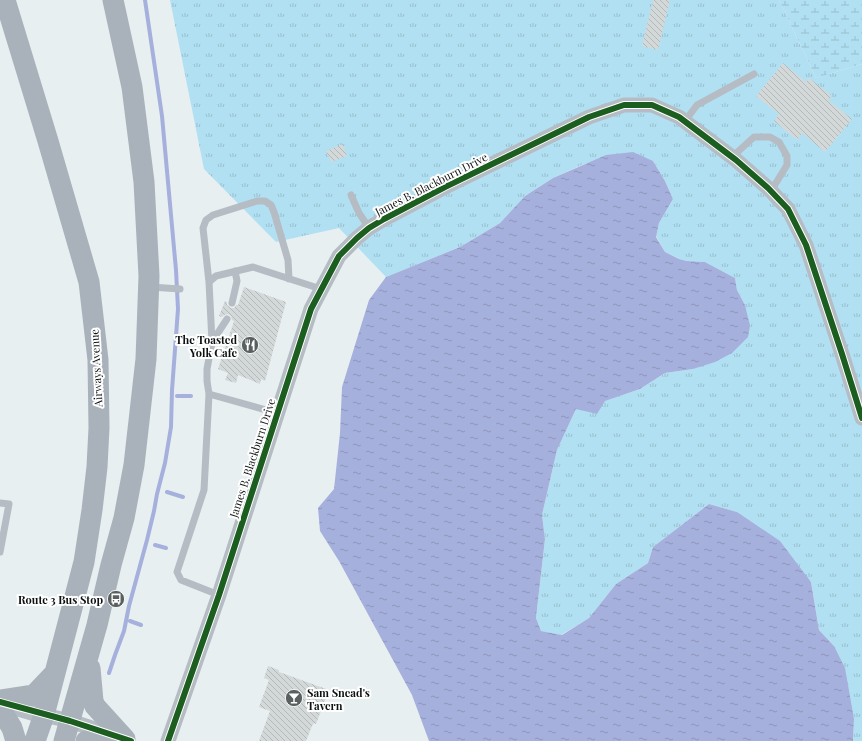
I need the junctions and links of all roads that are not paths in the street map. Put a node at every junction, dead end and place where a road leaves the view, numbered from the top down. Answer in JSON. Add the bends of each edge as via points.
{"nodes":[{"id":1,"x":5,"y":0,"type":"edge"},
{"id":2,"x":113,"y":0,"type":"edge"},
{"id":3,"x":754,"y":74,"type":"dead end"},
{"id":4,"x":685,"y":121,"type":"junction"},
{"id":5,"x":732,"y":157,"type":"junction"},
{"id":6,"x":771,"y":191,"type":"junction"},
{"id":7,"x":351,"y":195,"type":"dead end"},
{"id":8,"x":369,"y":228,"type":"junction"},
{"id":9,"x":235,"y":271,"type":"junction"},
{"id":10,"x":289,"y":279,"type":"junction"},
{"id":11,"x":209,"y":282,"type":"junction"},
{"id":12,"x":149,"y":287,"type":"junction"},
{"id":13,"x":180,"y":289,"type":"dead end"},
{"id":14,"x":321,"y":289,"type":"junction"},
{"id":15,"x":232,"y":304,"type":"dead end"},
{"id":16,"x":227,"y":319,"type":"dead end"},
{"id":17,"x":212,"y":342,"type":"junction"},
{"id":18,"x":209,"y":394,"type":"junction"},
{"id":19,"x":277,"y":413,"type":"junction"},
{"id":20,"x":862,"y":418,"type":"edge"},
{"id":21,"x":0,"y":503,"type":"edge"},
{"id":22,"x":0,"y":517,"type":"edge"},
{"id":23,"x":3,"y":534,"type":"junction"},
{"id":24,"x":0,"y":552,"type":"edge"},
{"id":25,"x":219,"y":595,"type":"junction"},
{"id":26,"x":89,"y":654,"type":"junction"},
{"id":27,"x":55,"y":673,"type":"junction"},
{"id":28,"x":0,"y":701,"type":"edge"},
{"id":29,"x":0,"y":708,"type":"edge"},
{"id":30,"x":44,"y":715,"type":"junction"},
{"id":31,"x":70,"y":721,"type":"junction"},
{"id":32,"x":128,"y":740,"type":"edge"},
{"id":33,"x":16,"y":741,"type":"edge"},
{"id":34,"x":35,"y":741,"type":"edge"},
{"id":35,"x":64,"y":741,"type":"edge"},
{"id":36,"x":86,"y":741,"type":"edge"},
{"id":37,"x":168,"y":741,"type":"edge"}],
"edges":[{"from":1,"to":27,"type":"main road","name":"Airways Avenue","via":[[89,282],[98,360],[99,428],[92,510],[84,562]]},
{"from":2,"to":12,"type":"main road","via":[[132,88],[144,182]]},
{"from":3,"to":4,"type":"lane","via":[[697,105]]},
{"from":4,"to":5,"type":"street","name":"James B. Blackburn Drive"},
{"from":4,"to":8,"type":"street","name":"James B. Blackburn Drive","via":[[652,105],[624,105],[590,117],[445,187]]},
{"from":5,"to":6,"type":"street","name":"James B. Blackburn Drive"},
{"from":5,"to":6,"type":"lane","via":[[754,137],[770,137],[779,142],[787,156],[787,165]]},
{"from":6,"to":20,"type":"street","name":"James B. Blackburn Drive","via":[[788,209],[806,245]]},
{"from":7,"to":8,"type":"lane"},
{"from":8,"to":14,"type":"street","name":"James B. Blackburn Drive","via":[[339,256]]},
{"from":9,"to":10,"type":"lane","via":[[252,267]]},
{"from":9,"to":11,"type":"lane","via":[[216,276]]},
{"from":9,"to":15,"type":"lane","via":[[237,281]]},
{"from":10,"to":11,"type":"lane","via":[[288,260],[274,212],[271,205],[265,201],[257,201],[213,215],[206,220],[203,228]]},
{"from":10,"to":14,"type":"lane"},
{"from":11,"to":17,"type":"lane"},
{"from":12,"to":13,"type":"lane"},
{"from":12,"to":26,"type":"main road","via":[[146,359],[134,465],[124,518]]},
{"from":14,"to":19,"type":"street","name":"James B. Blackburn Drive","via":[[311,309]]},
{"from":16,"to":17,"type":"lane"},
{"from":17,"to":18,"type":"lane","via":[[206,369]]},
{"from":18,"to":19,"type":"lane"},
{"from":18,"to":25,"type":"lane","via":[[204,490],[177,572],[181,580]]},
{"from":19,"to":25,"type":"street","name":"James B. Blackburn Drive"},
{"from":21,"to":23,"type":"lane","via":[[9,504]]},
{"from":22,"to":23,"type":"lane"},
{"from":23,"to":24,"type":"lane"},
{"from":25,"to":37,"type":"street","name":"James B. Blackburn Drive"},
{"from":26,"to":31,"type":"main road"},
{"from":26,"to":32,"type":"main road","via":[[95,706]]},
{"from":27,"to":28,"type":"main road","via":[[34,695]]},
{"from":27,"to":30,"type":"main road","name":"Airways Avenue"},
{"from":28,"to":30,"type":"street"},
{"from":29,"to":33,"type":"main road","via":[[12,728]]},
{"from":30,"to":31,"type":"street"},
{"from":30,"to":34,"type":"main road","name":"Airways Avenue"},
{"from":31,"to":32,"type":"street"},
{"from":31,"to":35,"type":"main road"},
{"from":32,"to":36,"type":"main road"}]}
